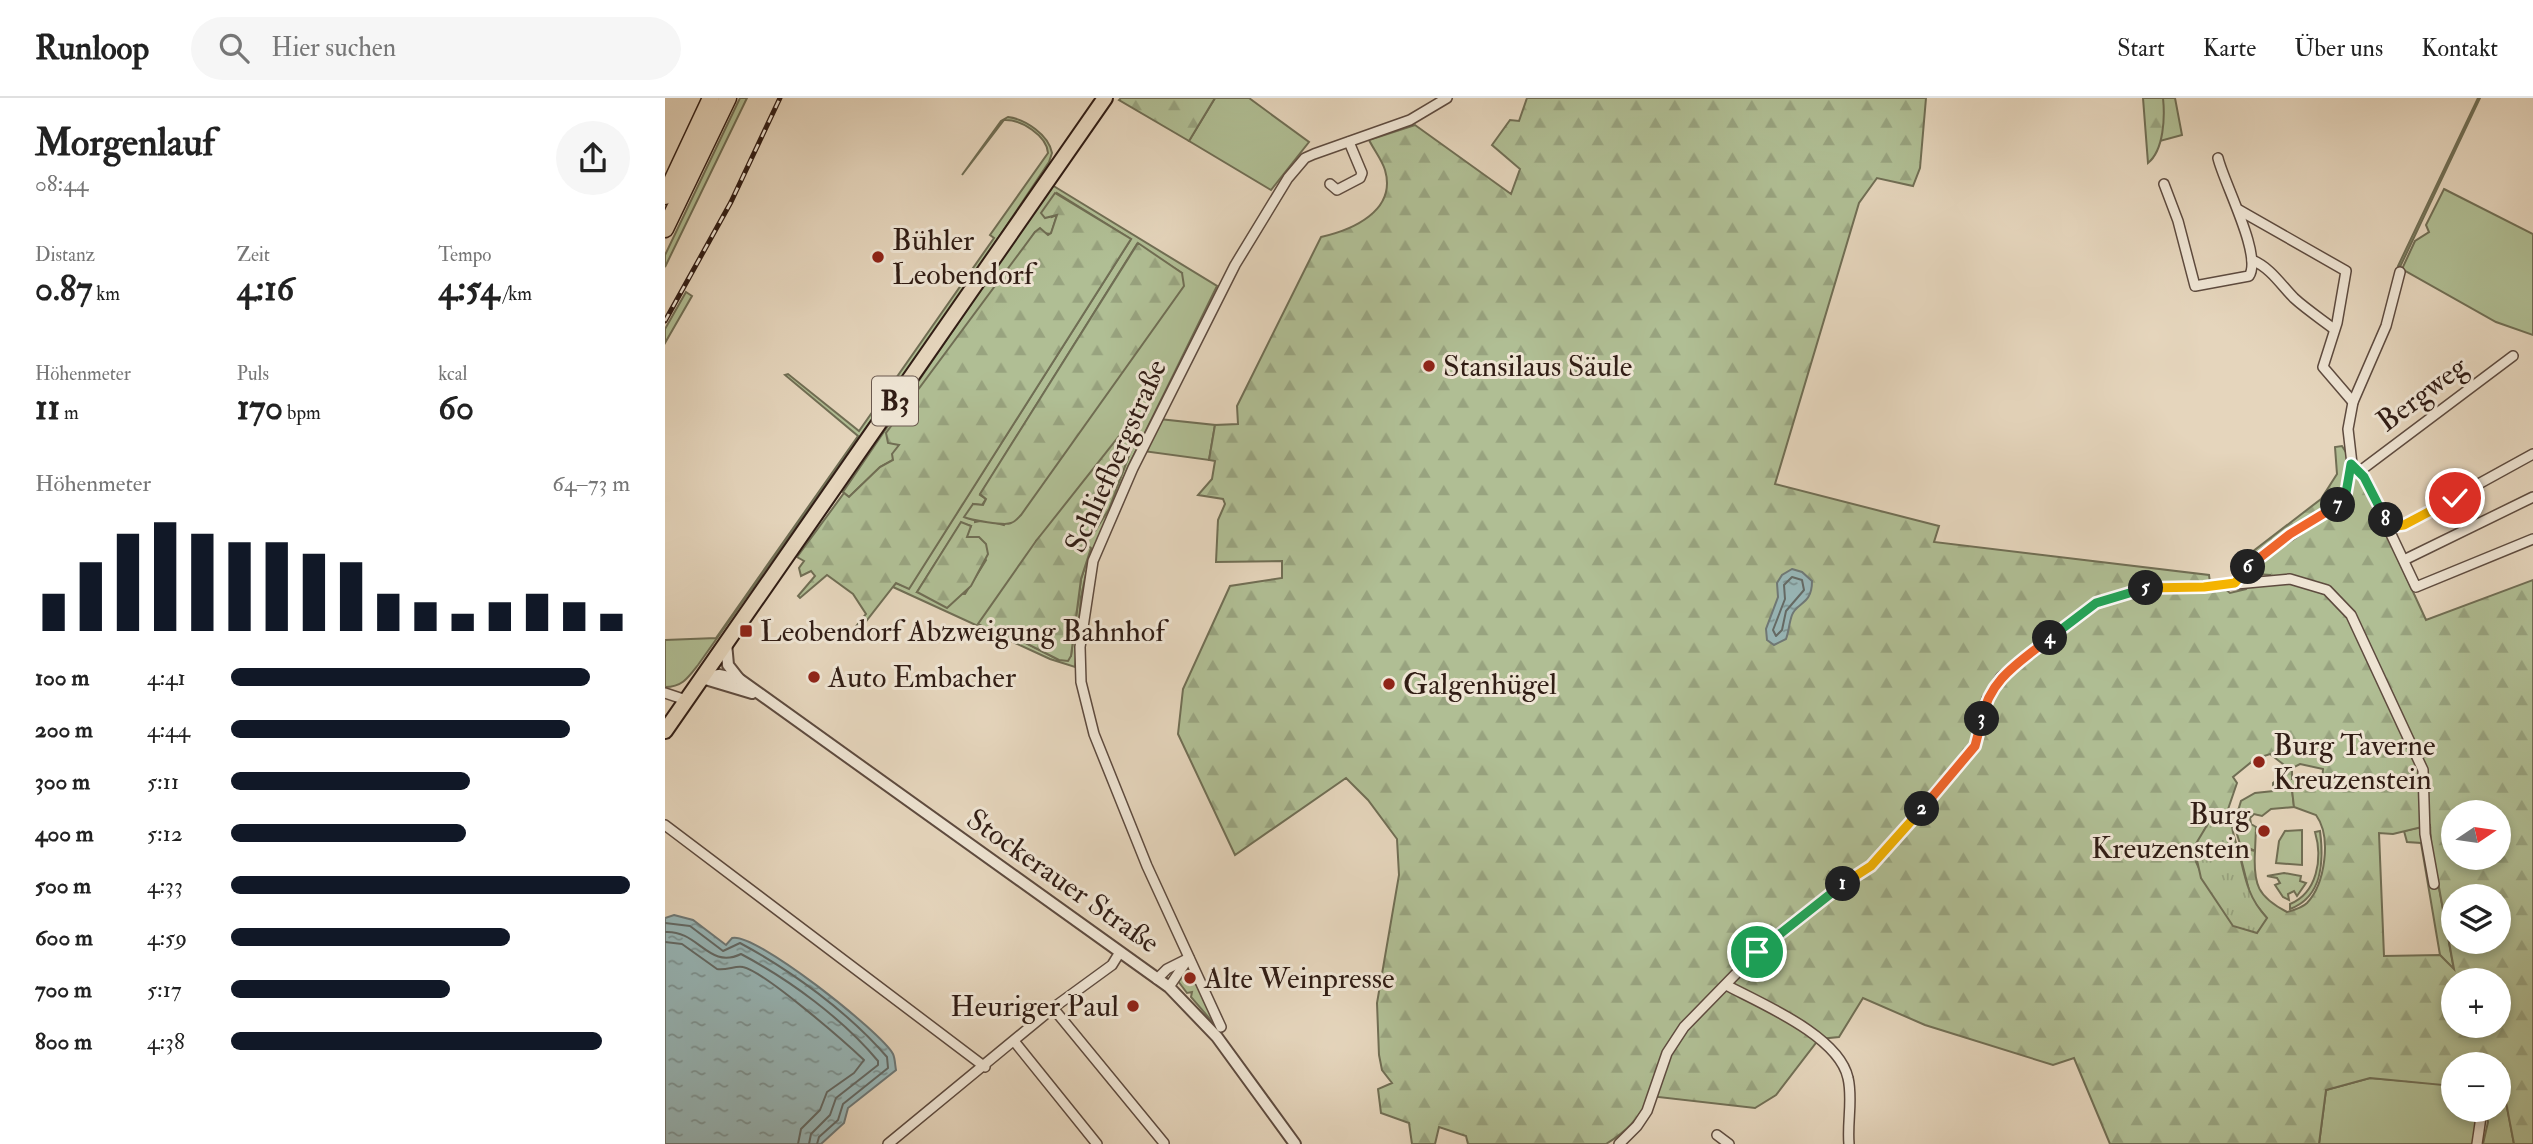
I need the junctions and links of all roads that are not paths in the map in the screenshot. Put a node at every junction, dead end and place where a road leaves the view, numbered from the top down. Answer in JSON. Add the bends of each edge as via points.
{"nodes":[{"id":1,"x":711,"y":98,"type":"edge"},
{"id":2,"x":728,"y":98,"type":"edge"},
{"id":3,"x":1105,"y":98,"type":"edge"},
{"id":4,"x":1447,"y":98,"type":"edge"},
{"id":5,"x":1349,"y":142,"type":"junction"},
{"id":6,"x":2218,"y":158,"type":"dead end"},
{"id":7,"x":1330,"y":184,"type":"dead end"},
{"id":8,"x":2164,"y":184,"type":"dead end"},
{"id":9,"x":665,"y":196,"type":"edge"},
{"id":10,"x":2239,"y":210,"type":"junction"},
{"id":11,"x":665,"y":229,"type":"edge"},
{"id":12,"x":2252,"y":260,"type":"junction"},
{"id":13,"x":2400,"y":272,"type":"dead end"},
{"id":14,"x":2334,"y":329,"type":"junction"},
{"id":15,"x":2513,"y":356,"type":"dead end"},
{"id":16,"x":2353,"y":402,"type":"junction"},
{"id":17,"x":2533,"y":454,"type":"edge"},
{"id":18,"x":2356,"y":468,"type":"junction"},
{"id":19,"x":2533,"y":497,"type":"edge"},
{"id":20,"x":2389,"y":527,"type":"junction"},
{"id":21,"x":2533,"y":539,"type":"edge"},
{"id":22,"x":2404,"y":559,"type":"junction"},
{"id":23,"x":2235,"y":583,"type":"junction"},
{"id":24,"x":726,"y":643,"type":"junction"},
{"id":25,"x":702,"y":678,"type":"junction"},
{"id":26,"x":739,"y":679,"type":"junction"},
{"id":27,"x":665,"y":694,"type":"edge"},
{"id":28,"x":764,"y":698,"type":"junction"},
{"id":29,"x":687,"y":700,"type":"junction"},
{"id":30,"x":665,"y":731,"type":"edge"},
{"id":31,"x":665,"y":825,"type":"edge"},
{"id":32,"x":2434,"y":884,"type":"dead end"},
{"id":33,"x":1120,"y":952,"type":"junction"},
{"id":34,"x":1189,"y":958,"type":"junction"},
{"id":35,"x":1157,"y":979,"type":"junction"},
{"id":36,"x":1725,"y":985,"type":"junction"},
{"id":37,"x":1169,"y":987,"type":"junction"},
{"id":38,"x":1053,"y":1008,"type":"junction"},
{"id":39,"x":1221,"y":1027,"type":"dead end"},
{"id":40,"x":1014,"y":1041,"type":"junction"},
{"id":41,"x":985,"y":1067,"type":"junction"},
{"id":42,"x":2480,"y":1122,"type":"edge"},
{"id":43,"x":1717,"y":1135,"type":"dead end"},
{"id":44,"x":1164,"y":1143,"type":"edge"},
{"id":45,"x":888,"y":1144,"type":"edge"},
{"id":46,"x":1097,"y":1144,"type":"edge"},
{"id":47,"x":1296,"y":1144,"type":"edge"},
{"id":48,"x":1619,"y":1144,"type":"edge"},
{"id":49,"x":1729,"y":1144,"type":"edge"},
{"id":50,"x":1849,"y":1144,"type":"edge"},
{"id":51,"x":2477,"y":1144,"type":"edge"}],
"edges":[{"from":1,"to":9,"type":"highway"},
{"from":2,"to":11,"type":"highway"},
{"from":3,"to":24,"type":"main road","number":"B3"},
{"from":4,"to":5,"type":"street","name":"Schliefbergstraße","via":[[1410,120]]},
{"from":5,"to":7,"type":"street","via":[[1360,178],[1336,190]]},
{"from":5,"to":34,"type":"street","name":"Schliefbergstraße","via":[[1314,154],[1298,166],[1235,265],[1133,468],[1089,576],[1080,647],[1083,695],[1105,764]]},
{"from":6,"to":10,"type":"street"},
{"from":8,"to":12,"type":"street","via":[[2195,286],[2242,279],[2252,272]]},
{"from":10,"to":12,"type":"street"},
{"from":10,"to":14,"type":"street","via":[[2346,271]]},
{"from":12,"to":14,"type":"street"},
{"from":13,"to":16,"type":"street","via":[[2386,326]]},
{"from":14,"to":16,"type":"street","via":[[2323,367]]},
{"from":15,"to":18,"type":"street","name":"Bergweg"},
{"from":16,"to":18,"type":"street","via":[[2349,429]]},
{"from":17,"to":20,"type":"street","via":[[2404,525]]},
{"from":18,"to":20,"type":"street"},
{"from":18,"to":23,"type":"street","via":[[2339,505],[2290,534]]},
{"from":19,"to":22,"type":"street"},
{"from":20,"to":22,"type":"street"},
{"from":21,"to":22,"type":"street","via":[[2416,587]]},
{"from":23,"to":32,"type":"street","via":[[2304,582],[2327,590],[2351,615],[2420,761]]},
{"from":23,"to":36,"type":"street","via":[[2147,587],[2096,603],[2001,677],[1987,699],[1975,746],[1871,866],[1774,937]]},
{"from":24,"to":25,"type":"main road","number":"B3"},
{"from":24,"to":26,"type":"street","via":[[728,665]]},
{"from":25,"to":26,"type":"street","via":[[719,674]]},
{"from":25,"to":28,"type":"street","name":"Stockerauer Straße"},
{"from":25,"to":29,"type":"main road","number":"B3"},
{"from":26,"to":28,"type":"street","name":"Stockerauer Straße"},
{"from":27,"to":29,"type":"street"},
{"from":28,"to":33,"type":"street","name":"Stockerauer Straße"},
{"from":29,"to":30,"type":"main road","number":"B3"},
{"from":31,"to":41,"type":"street"},
{"from":33,"to":35,"type":"street","name":"Stockerauer Straße"},
{"from":33,"to":38,"type":"street","via":[[1112,965]]},
{"from":34,"to":35,"type":"street"},
{"from":34,"to":37,"type":"street"},
{"from":34,"to":39,"type":"street","name":"Schliefbergstraße"},
{"from":35,"to":37,"type":"street","name":"Stockerauer Straße"},
{"from":36,"to":48,"type":"street","via":[[1675,1039],[1647,1111]]},
{"from":36,"to":50,"type":"street","via":[[1819,1039],[1839,1056],[1848,1079]]},
{"from":37,"to":47,"type":"street","name":"Stockerauer Straße","via":[[1217,1037]]},
{"from":38,"to":40,"type":"street"},
{"from":38,"to":44,"type":"street"},
{"from":40,"to":41,"type":"street"},
{"from":40,"to":46,"type":"street"},
{"from":41,"to":45,"type":"street"},
{"from":42,"to":51,"type":"street"},
{"from":43,"to":49,"type":"street"}]}
